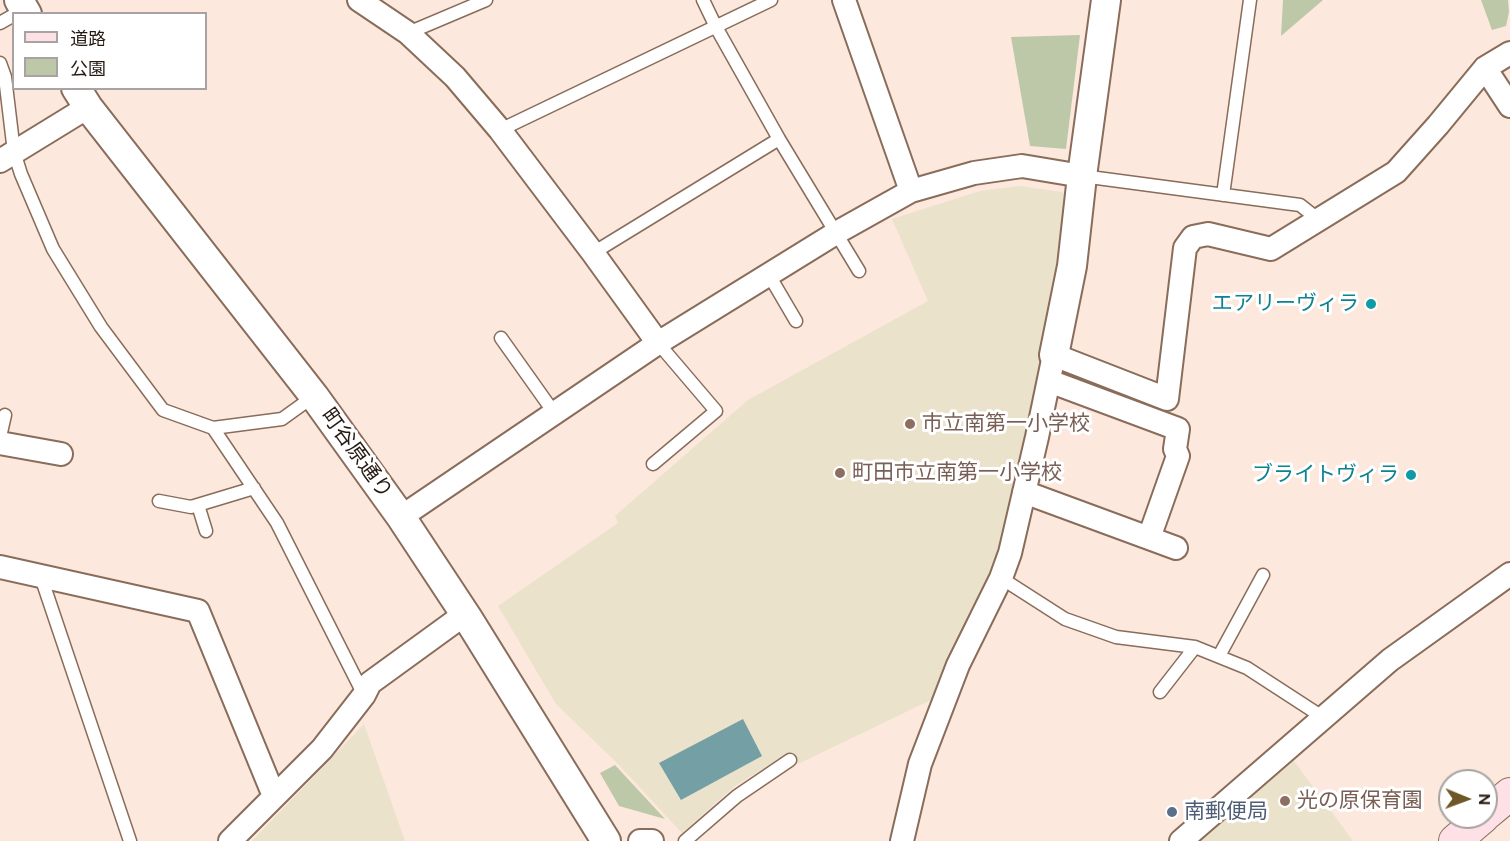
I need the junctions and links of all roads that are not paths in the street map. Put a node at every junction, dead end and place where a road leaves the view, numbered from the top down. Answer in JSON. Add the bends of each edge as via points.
{"nodes":[{"id":1,"x":360,"y":0,"type":"edge"},
{"id":2,"x":486,"y":0,"type":"edge"},
{"id":3,"x":703,"y":0,"type":"edge"},
{"id":4,"x":771,"y":0,"type":"edge"},
{"id":5,"x":844,"y":0,"type":"edge"},
{"id":6,"x":1106,"y":0,"type":"edge"},
{"id":7,"x":1250,"y":0,"type":"edge"},
{"id":8,"x":716,"y":27,"type":"junction"},
{"id":9,"x":408,"y":33,"type":"junction"},
{"id":10,"x":1510,"y":53,"type":"edge"},
{"id":11,"x":0,"y":63,"type":"edge"},
{"id":12,"x":1485,"y":68,"type":"junction"},
{"id":13,"x":82,"y":98,"type":"edge"},
{"id":14,"x":1510,"y":106,"type":"edge"},
{"id":15,"x":500,"y":130,"type":"junction"},
{"id":16,"x":779,"y":139,"type":"junction"},
{"id":17,"x":7,"y":157,"type":"edge"},
{"id":18,"x":1082,"y":176,"type":"junction"},
{"id":19,"x":911,"y":191,"type":"junction"},
{"id":20,"x":1223,"y":195,"type":"junction"},
{"id":21,"x":1319,"y":220,"type":"junction"},
{"id":22,"x":836,"y":233,"type":"junction"},
{"id":23,"x":593,"y":253,"type":"junction"},
{"id":24,"x":859,"y":272,"type":"dead end"},
{"id":25,"x":770,"y":275,"type":"junction"},
{"id":26,"x":796,"y":321,"type":"dead end"},
{"id":27,"x":501,"y":338,"type":"dead end"},
{"id":28,"x":658,"y":343,"type":"junction"},
{"id":29,"x":1052,"y":368,"type":"junction"},
{"id":30,"x":314,"y":396,"type":"junction"},
{"id":31,"x":555,"y":414,"type":"junction"},
{"id":32,"x":4,"y":415,"type":"dead end"},
{"id":33,"x":213,"y":428,"type":"junction"},
{"id":34,"x":0,"y":437,"type":"edge"},
{"id":35,"x":0,"y":443,"type":"edge"},
{"id":36,"x":61,"y":454,"type":"dead end"},
{"id":37,"x":653,"y":464,"type":"dead end"},
{"id":38,"x":254,"y":488,"type":"junction"},
{"id":39,"x":1024,"y":492,"type":"junction"},
{"id":40,"x":159,"y":501,"type":"dead end"},
{"id":41,"x":198,"y":505,"type":"junction"},
{"id":42,"x":401,"y":517,"type":"junction"},
{"id":43,"x":206,"y":531,"type":"dead end"},
{"id":44,"x":1149,"y":538,"type":"junction"},
{"id":45,"x":1176,"y":548,"type":"dead end"},
{"id":46,"x":0,"y":567,"type":"edge"},
{"id":47,"x":1510,"y":574,"type":"edge"},
{"id":48,"x":1263,"y":575,"type":"dead end"},
{"id":49,"x":41,"y":577,"type":"junction"},
{"id":50,"x":1001,"y":578,"type":"junction"},
{"id":51,"x":465,"y":614,"type":"junction"},
{"id":52,"x":1195,"y":647,"type":"junction"},
{"id":53,"x":1219,"y":656,"type":"junction"},
{"id":54,"x":1160,"y":692,"type":"dead end"},
{"id":55,"x":364,"y":695,"type":"junction"},
{"id":56,"x":1324,"y":718,"type":"junction"},
{"id":57,"x":790,"y":760,"type":"dead end"},
{"id":58,"x":1510,"y":794,"type":"edge"},
{"id":59,"x":274,"y":796,"type":"junction"},
{"id":60,"x":1498,"y":805,"type":"edge"},
{"id":61,"x":1469,"y":829,"type":"edge"},
{"id":62,"x":130,"y":841,"type":"edge"},
{"id":63,"x":230,"y":841,"type":"edge"},
{"id":64,"x":606,"y":841,"type":"edge"},
{"id":65,"x":640,"y":841,"type":"edge"},
{"id":66,"x":652,"y":841,"type":"edge"},
{"id":67,"x":686,"y":841,"type":"edge"},
{"id":68,"x":902,"y":841,"type":"edge"},
{"id":69,"x":1180,"y":841,"type":"edge"},
{"id":70,"x":1455,"y":841,"type":"edge"}],
"edges":[{"from":1,"to":9,"type":"street"},
{"from":2,"to":9,"type":"lane"},
{"from":3,"to":8,"type":"lane"},
{"from":4,"to":8,"type":"lane"},
{"from":5,"to":19,"type":"street"},
{"from":6,"to":18,"type":"street"},
{"from":7,"to":20,"type":"lane"},
{"from":8,"to":15,"type":"lane"},
{"from":8,"to":16,"type":"lane"},
{"from":9,"to":15,"type":"street","via":[[455,77]]},
{"from":10,"to":12,"type":"street"},
{"from":11,"to":17,"type":"lane","via":[[5,77]]},
{"from":12,"to":14,"type":"street"},
{"from":12,"to":21,"type":"street","via":[[1396,172]]},
{"from":13,"to":17,"type":"street"},
{"from":13,"to":30,"type":"street","name":"町谷原通り"},
{"from":15,"to":23,"type":"street"},
{"from":16,"to":22,"type":"lane"},
{"from":16,"to":23,"type":"lane"},
{"from":17,"to":33,"type":"lane","via":[[21,174],[53,249],[101,327],[163,410]]},
{"from":18,"to":19,"type":"street","via":[[1022,166],[974,173]]},
{"from":18,"to":20,"type":"lane"},
{"from":18,"to":29,"type":"street","via":[[1072,266]]},
{"from":19,"to":22,"type":"street"},
{"from":20,"to":21,"type":"lane","via":[[1300,205]]},
{"from":21,"to":29,"type":"street","via":[[1271,249],[1208,234],[1193,237],[1185,248],[1167,399]]},
{"from":22,"to":24,"type":"lane"},
{"from":22,"to":25,"type":"street"},
{"from":23,"to":28,"type":"street"},
{"from":25,"to":26,"type":"lane"},
{"from":25,"to":28,"type":"street"},
{"from":27,"to":31,"type":"lane"},
{"from":28,"to":31,"type":"street"},
{"from":28,"to":37,"type":"lane","via":[[716,411]]},
{"from":29,"to":39,"type":"street"},
{"from":29,"to":44,"type":"street","via":[[1178,429],[1178,456]]},
{"from":30,"to":33,"type":"lane","via":[[282,418]]},
{"from":30,"to":42,"type":"street","name":"町谷原通り"},
{"from":31,"to":42,"type":"street"},
{"from":32,"to":34,"type":"lane"},
{"from":33,"to":38,"type":"lane"},
{"from":35,"to":36,"type":"street"},
{"from":38,"to":41,"type":"lane"},
{"from":38,"to":55,"type":"lane","via":[[277,523]]},
{"from":39,"to":44,"type":"street"},
{"from":39,"to":50,"type":"street"},
{"from":40,"to":41,"type":"lane"},
{"from":41,"to":43,"type":"lane"},
{"from":42,"to":51,"type":"street","name":"町谷原通り"},
{"from":44,"to":45,"type":"street"},
{"from":46,"to":49,"type":"street"},
{"from":47,"to":56,"type":"street","via":[[1390,660]]},
{"from":48,"to":53,"type":"lane"},
{"from":49,"to":59,"type":"street","via":[[198,611]]},
{"from":49,"to":62,"type":"lane"},
{"from":50,"to":52,"type":"lane","via":[[1065,619],[1116,637]]},
{"from":50,"to":68,"type":"street","via":[[958,665],[920,764]]},
{"from":51,"to":55,"type":"street","via":[[370,683]]},
{"from":51,"to":64,"type":"street","name":"町谷原通り"},
{"from":52,"to":53,"type":"lane"},
{"from":52,"to":54,"type":"lane"},
{"from":53,"to":56,"type":"lane","via":[[1247,668]]},
{"from":55,"to":59,"type":"street","via":[[322,749]]},
{"from":56,"to":69,"type":"street"},
{"from":57,"to":67,"type":"lane","via":[[737,796]]},
{"from":58,"to":60,"type":"main road"},
{"from":59,"to":63,"type":"street"},
{"from":61,"to":70,"type":"main road"},
{"from":65,"to":66,"type":"street"}]}
